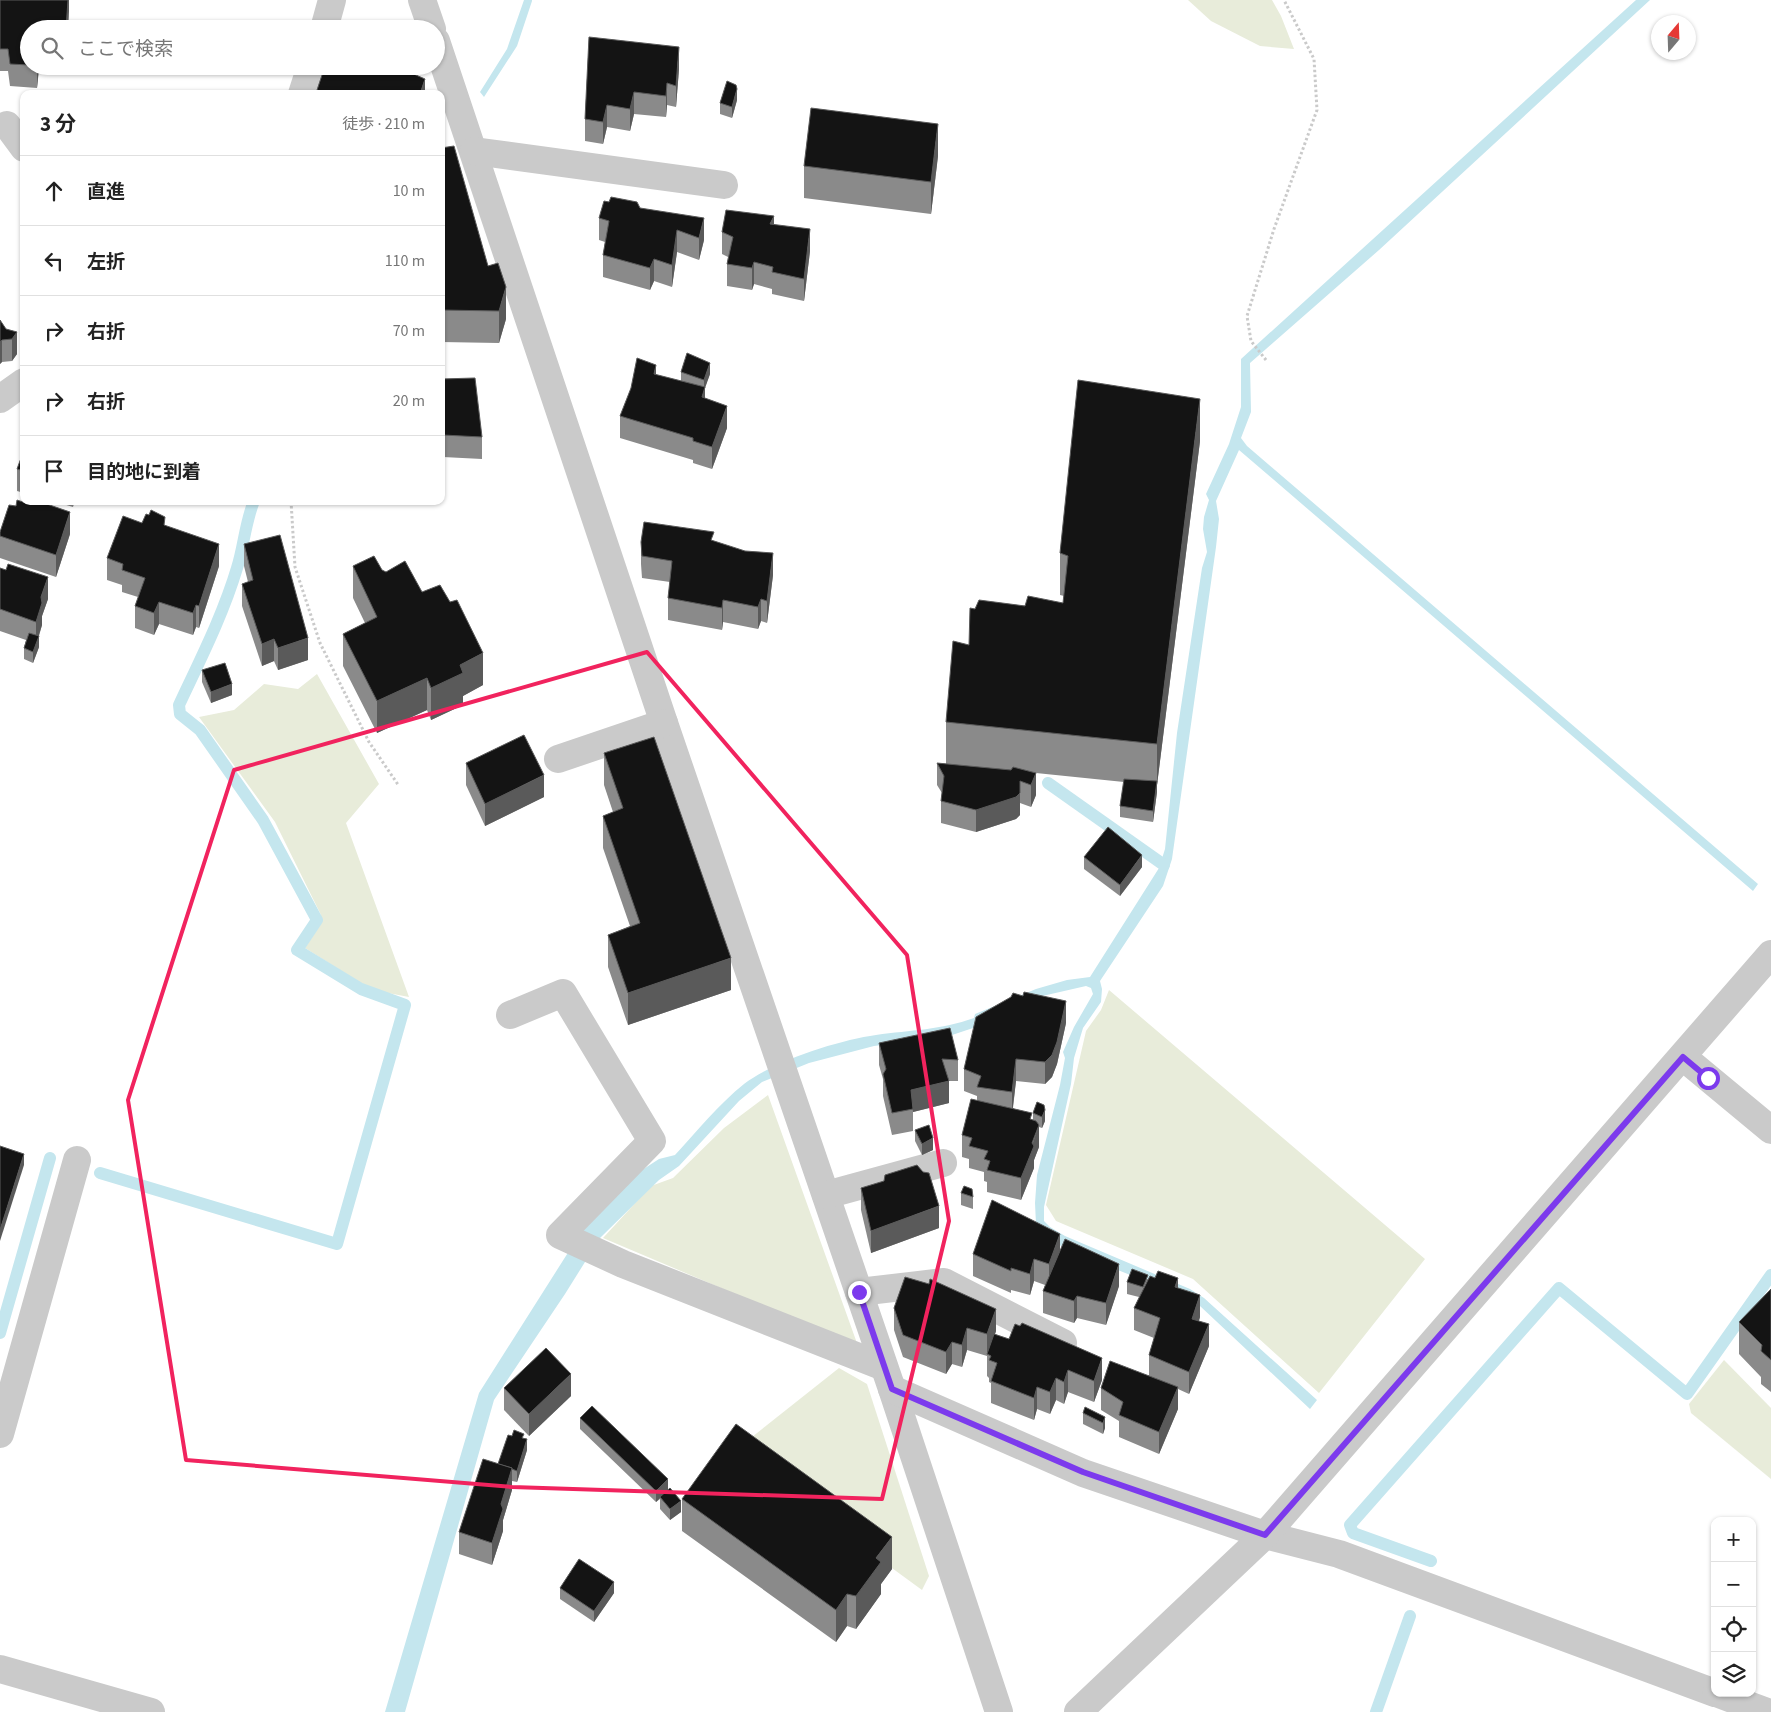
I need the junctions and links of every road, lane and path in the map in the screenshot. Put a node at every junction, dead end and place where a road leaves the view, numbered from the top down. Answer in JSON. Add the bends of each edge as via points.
{"nodes":[{"id":1,"x":332,"y":0,"type":"edge"},
{"id":2,"x":422,"y":0,"type":"edge"},
{"id":3,"x":1284,"y":0,"type":"edge"},
{"id":4,"x":326,"y":20,"type":"edge"},
{"id":5,"x":429,"y":20,"type":"edge"},
{"id":6,"x":445,"y":67,"type":"edge"},
{"id":7,"x":308,"y":75,"type":"edge"},
{"id":8,"x":303,"y":90,"type":"edge"},
{"id":9,"x":7,"y":125,"type":"dead end"},
{"id":10,"x":20,"y":143,"type":"edge"},
{"id":11,"x":474,"y":151,"type":"junction"},
{"id":12,"x":724,"y":185,"type":"dead end"},
{"id":13,"x":1266,"y":360,"type":"dead end"},
{"id":14,"x":20,"y":385,"type":"edge"},
{"id":15,"x":0,"y":399,"type":"edge"},
{"id":16,"x":291,"y":505,"type":"edge"},
{"id":17,"x":664,"y":723,"type":"junction"},
{"id":18,"x":558,"y":759,"type":"dead end"},
{"id":19,"x":399,"y":786,"type":"dead end"},
{"id":20,"x":1771,"y":954,"type":"edge"},
{"id":21,"x":510,"y":1015,"type":"dead end"},
{"id":22,"x":1683,"y":1057,"type":"junction"},
{"id":23,"x":1771,"y":1130,"type":"edge"},
{"id":24,"x":77,"y":1160,"type":"dead end"},
{"id":25,"x":943,"y":1163,"type":"dead end"},
{"id":26,"x":826,"y":1195,"type":"junction"},
{"id":27,"x":859,"y":1292,"type":"junction"},
{"id":28,"x":1084,"y":1354,"type":"edge"},
{"id":29,"x":888,"y":1378,"type":"junction"},
{"id":30,"x":0,"y":1434,"type":"edge"},
{"id":31,"x":1265,"y":1535,"type":"junction"},
{"id":32,"x":0,"y":1669,"type":"edge"},
{"id":33,"x":1711,"y":1692,"type":"edge"},
{"id":34,"x":1726,"y":1697,"type":"edge"},
{"id":35,"x":151,"y":1712,"type":"edge"},
{"id":36,"x":999,"y":1712,"type":"edge"},
{"id":37,"x":1078,"y":1712,"type":"edge"},
{"id":38,"x":1767,"y":1712,"type":"edge"}],
"edges":[{"from":1,"to":4,"type":"street"},
{"from":2,"to":5,"type":"street"},
{"from":3,"to":13,"type":"path","via":[[1314,59],[1317,110],[1247,316],[1251,341]]},
{"from":6,"to":11,"type":"street"},
{"from":7,"to":8,"type":"street"},
{"from":9,"to":10,"type":"street"},
{"from":11,"to":12,"type":"street"},
{"from":11,"to":17,"type":"street"},
{"from":14,"to":15,"type":"street"},
{"from":16,"to":19,"type":"path","via":[[295,567],[320,643],[368,742]]},
{"from":17,"to":18,"type":"street"},
{"from":17,"to":26,"type":"street"},
{"from":20,"to":22,"type":"street"},
{"from":21,"to":29,"type":"street","via":[[562,993],[652,1141],[560,1235]]},
{"from":22,"to":23,"type":"street"},
{"from":22,"to":31,"type":"street"},
{"from":24,"to":30,"type":"street"},
{"from":25,"to":26,"type":"street"},
{"from":26,"to":27,"type":"street"},
{"from":27,"to":28,"type":"street","via":[[944,1282]]},
{"from":27,"to":29,"type":"street"},
{"from":29,"to":31,"type":"street","via":[[1083,1472]]},
{"from":29,"to":36,"type":"street"},
{"from":31,"to":33,"type":"street","via":[[1339,1554]]},
{"from":31,"to":37,"type":"street"},
{"from":32,"to":35,"type":"street"},
{"from":34,"to":38,"type":"street"}]}
